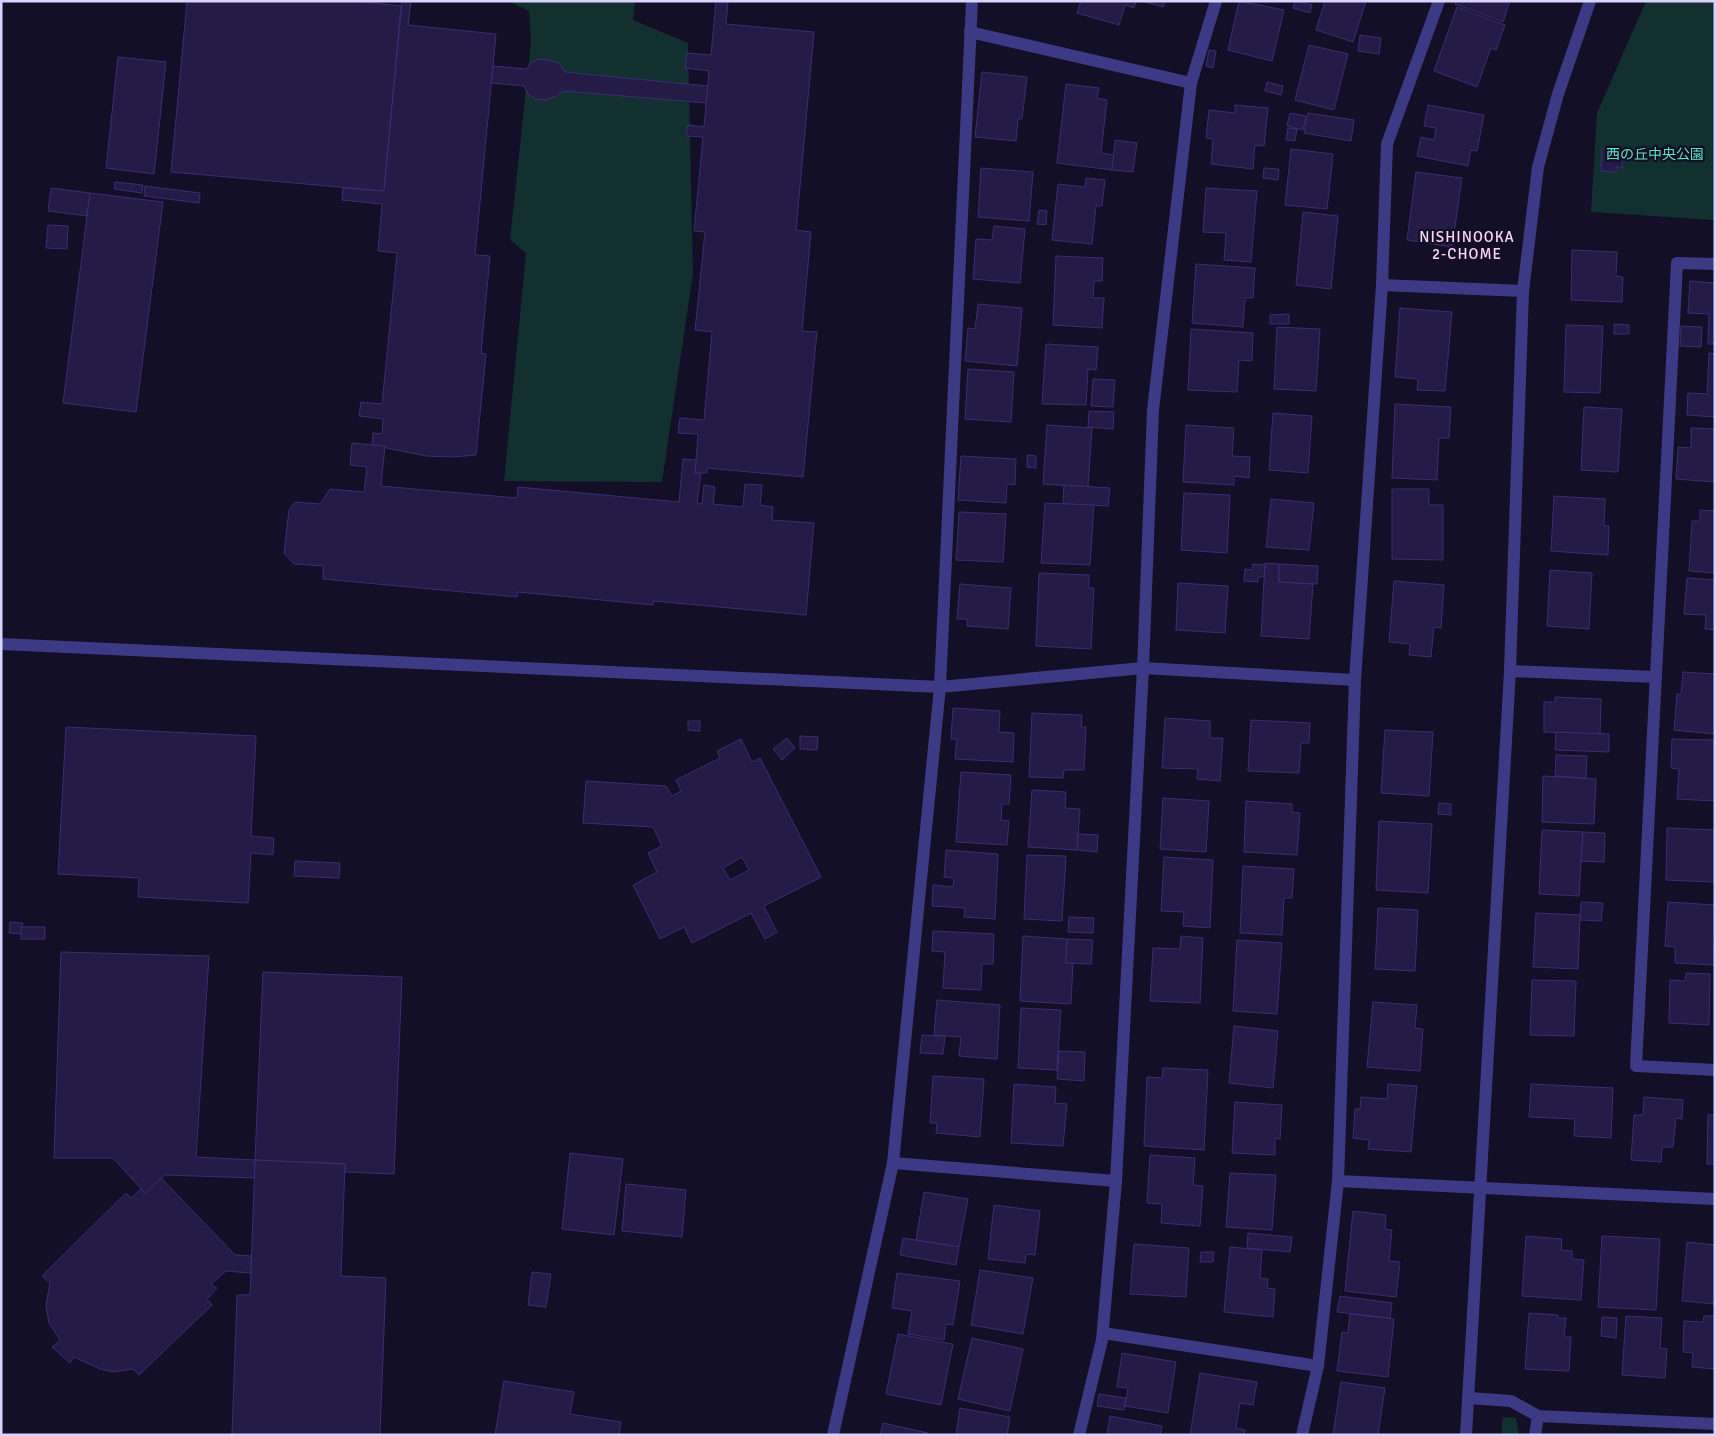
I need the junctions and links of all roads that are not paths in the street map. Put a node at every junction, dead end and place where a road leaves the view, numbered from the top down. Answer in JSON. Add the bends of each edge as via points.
{"nodes":[{"id":1,"x":972,"y":1,"type":"edge"},
{"id":2,"x":1216,"y":1,"type":"edge"},
{"id":3,"x":1439,"y":1,"type":"edge"},
{"id":4,"x":1590,"y":1,"type":"edge"},
{"id":5,"x":970,"y":32,"type":"junction"},
{"id":6,"x":1191,"y":83,"type":"junction"},
{"id":7,"x":1715,"y":264,"type":"edge"},
{"id":8,"x":1382,"y":285,"type":"junction"},
{"id":9,"x":1523,"y":291,"type":"junction"},
{"id":10,"x":1,"y":644,"type":"edge"},
{"id":11,"x":1143,"y":668,"type":"junction"},
{"id":12,"x":1510,"y":671,"type":"junction"},
{"id":13,"x":1655,"y":677,"type":"junction"},
{"id":14,"x":1355,"y":680,"type":"junction"},
{"id":15,"x":940,"y":687,"type":"junction"},
{"id":16,"x":1715,"y":1070,"type":"edge"},
{"id":17,"x":893,"y":1163,"type":"junction"},
{"id":18,"x":1116,"y":1181,"type":"junction"},
{"id":19,"x":1338,"y":1181,"type":"junction"},
{"id":20,"x":1480,"y":1186,"type":"junction"},
{"id":21,"x":1715,"y":1199,"type":"edge"},
{"id":22,"x":1103,"y":1333,"type":"junction"},
{"id":23,"x":1318,"y":1366,"type":"junction"},
{"id":24,"x":1470,"y":1398,"type":"junction"},
{"id":25,"x":1538,"y":1416,"type":"junction"},
{"id":26,"x":1715,"y":1424,"type":"edge"},
{"id":27,"x":833,"y":1435,"type":"edge"},
{"id":28,"x":1079,"y":1435,"type":"edge"},
{"id":29,"x":1302,"y":1435,"type":"edge"},
{"id":30,"x":1466,"y":1435,"type":"edge"},
{"id":31,"x":1535,"y":1435,"type":"edge"}],
"edges":[{"from":1,"to":5,"type":"street"},
{"from":2,"to":6,"type":"street"},
{"from":3,"to":8,"type":"street","via":[[1387,144]]},
{"from":4,"to":9,"type":"street","via":[[1558,94],[1538,167]]},
{"from":5,"to":6,"type":"street"},
{"from":5,"to":15,"type":"street"},
{"from":6,"to":11,"type":"street","via":[[1153,410]]},
{"from":7,"to":13,"type":"street","via":[[1677,263]]},
{"from":8,"to":9,"type":"street"},
{"from":8,"to":14,"type":"street"},
{"from":9,"to":12,"type":"street"},
{"from":10,"to":15,"type":"street"},
{"from":11,"to":14,"type":"street"},
{"from":11,"to":15,"type":"street"},
{"from":11,"to":18,"type":"street"},
{"from":12,"to":13,"type":"street"},
{"from":12,"to":20,"type":"street"},
{"from":13,"to":16,"type":"street","via":[[1636,1066]]},
{"from":14,"to":19,"type":"street"},
{"from":15,"to":17,"type":"street"},
{"from":17,"to":18,"type":"street"},
{"from":17,"to":27,"type":"street"},
{"from":18,"to":22,"type":"street"},
{"from":19,"to":20,"type":"street"},
{"from":19,"to":23,"type":"street"},
{"from":20,"to":21,"type":"street"},
{"from":20,"to":24,"type":"street"},
{"from":22,"to":23,"type":"street"},
{"from":22,"to":28,"type":"street"},
{"from":23,"to":29,"type":"street"},
{"from":24,"to":25,"type":"street","via":[[1511,1401]]},
{"from":24,"to":30,"type":"street"},
{"from":25,"to":26,"type":"street"},
{"from":25,"to":31,"type":"street"}]}
